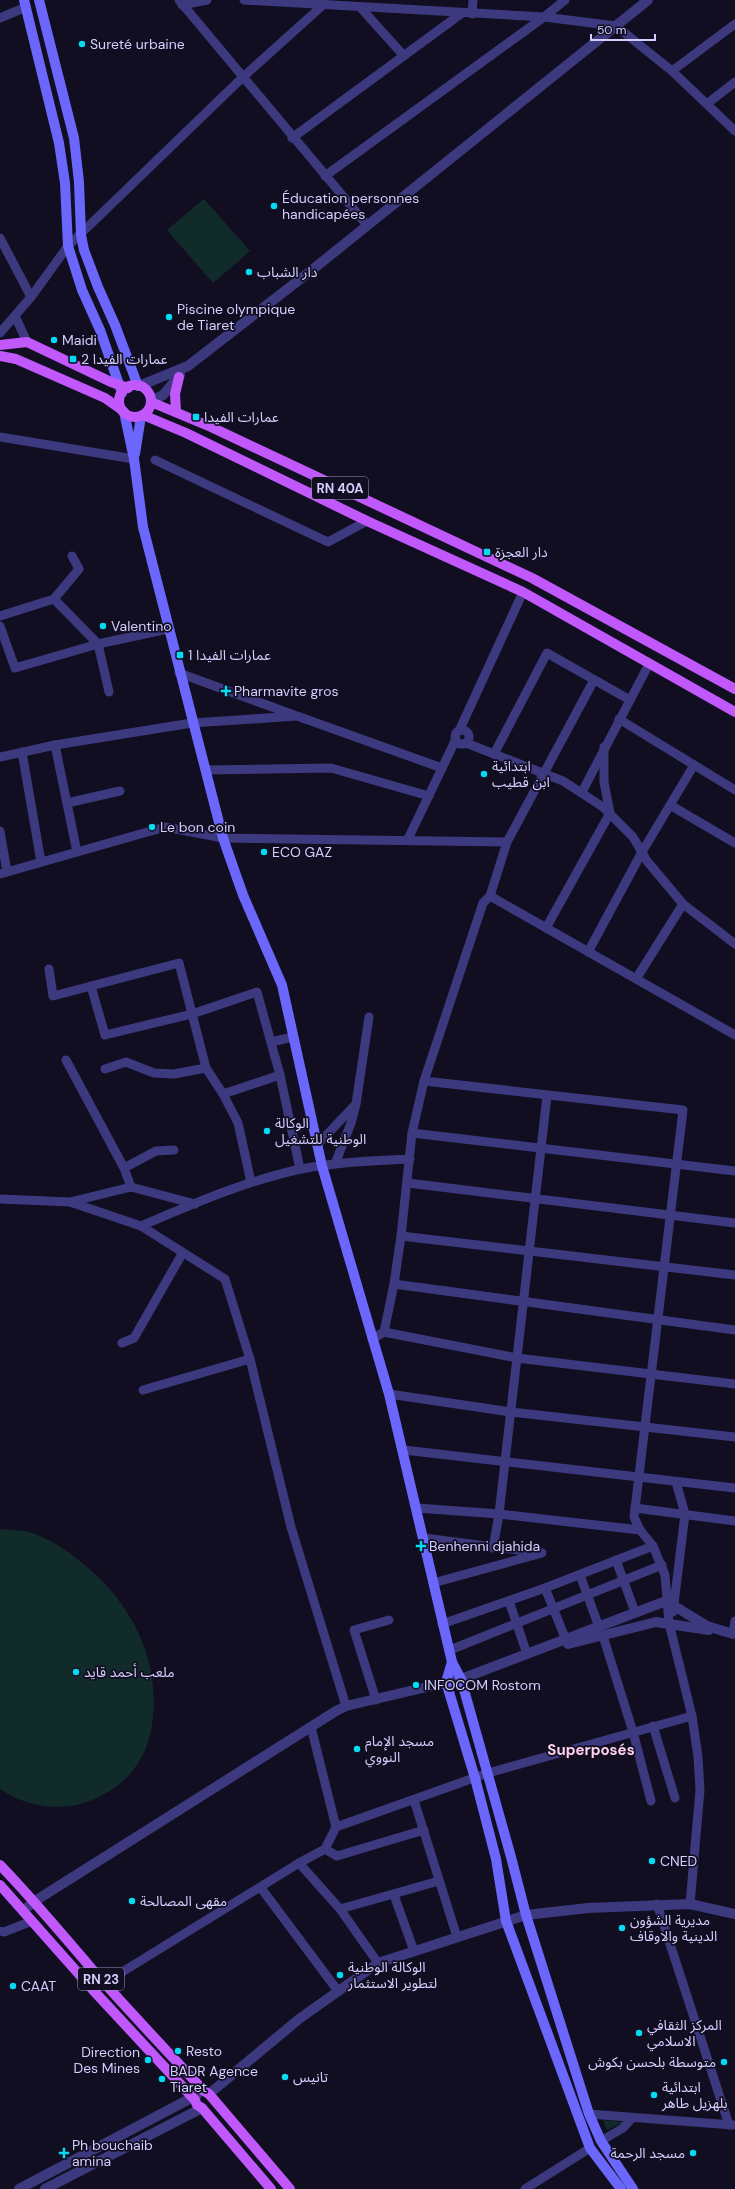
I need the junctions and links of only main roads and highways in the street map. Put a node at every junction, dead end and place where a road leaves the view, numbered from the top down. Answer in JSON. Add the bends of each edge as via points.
{"nodes":[{"id":1,"x":39,"y":0,"type":"edge"},
{"id":2,"x":25,"y":4,"type":"edge"},
{"id":3,"x":0,"y":345,"type":"edge"},
{"id":4,"x":0,"y":356,"type":"edge"},
{"id":5,"x":179,"y":377,"type":"road end"},
{"id":6,"x":129,"y":388,"type":"junction"},
{"id":7,"x":151,"y":402,"type":"junction"},
{"id":8,"x":123,"y":411,"type":"junction"},
{"id":9,"x":176,"y":412,"type":"junction"},
{"id":10,"x":142,"y":416,"type":"junction"},
{"id":11,"x":134,"y":460,"type":"junction"},
{"id":12,"x":735,"y":689,"type":"edge"},
{"id":13,"x":735,"y":712,"type":"edge"},
{"id":14,"x":452,"y":1662,"type":"junction"},
{"id":15,"x":0,"y":1865,"type":"edge"},
{"id":16,"x":0,"y":1885,"type":"edge"},
{"id":17,"x":202,"y":2096,"type":"junction"},
{"id":18,"x":202,"y":2108,"type":"junction"},
{"id":19,"x":271,"y":2189,"type":"edge"},
{"id":20,"x":290,"y":2189,"type":"edge"},
{"id":21,"x":622,"y":2189,"type":"edge"},
{"id":22,"x":633,"y":2189,"type":"edge"}],
"edges":[{"from":1,"to":6,"type":"main road","via":[[74,138],[84,250],[115,325]]},
{"from":2,"to":6,"type":"main road","via":[[59,143],[65,183],[68,246],[82,290]]},
{"from":3,"to":6,"type":"main road","via":[[27,342]]},
{"from":4,"to":8,"type":"main road","via":[[16,359],[104,398]]},
{"from":5,"to":9,"type":"main road"},
{"from":6,"to":7,"type":"main road","via":[[148,392]]},
{"from":6,"to":8,"type":"main road","via":[[119,402]]},
{"from":7,"to":9,"type":"main road","number":"RN 40A"},
{"from":7,"to":10,"type":"main road","via":[[149,410]]},
{"from":8,"to":10,"type":"main road","via":[[130,416]]},
{"from":8,"to":11,"type":"main road"},
{"from":9,"to":12,"type":"main road","number":"RN 40A","via":[[532,578]]},
{"from":10,"to":11,"type":"main road"},
{"from":10,"to":13,"type":"main road","number":"RN 40A","via":[[186,434],[523,592]]},
{"from":11,"to":14,"type":"main road","via":[[142,527],[192,723],[223,838],[243,896],[282,985],[322,1166],[404,1450]]},
{"from":14,"to":21,"type":"main road","via":[[446,1682],[476,1778],[496,1859],[506,1921],[590,2148]]},
{"from":14,"to":22,"type":"main road","via":[[460,1679],[526,1915],[589,2114],[601,2141]]},
{"from":15,"to":17,"type":"main road","number":"RN 23","via":[[35,1901]]},
{"from":16,"to":17,"type":"main road","number":"RN 23","via":[[93,1990]]},
{"from":17,"to":18,"type":"main road","via":[[197,2106]]},
{"from":17,"to":18,"type":"main road","via":[[210,2106]]},
{"from":17,"to":20,"type":"main road","number":"RN 23"},
{"from":18,"to":19,"type":"main road"}]}
